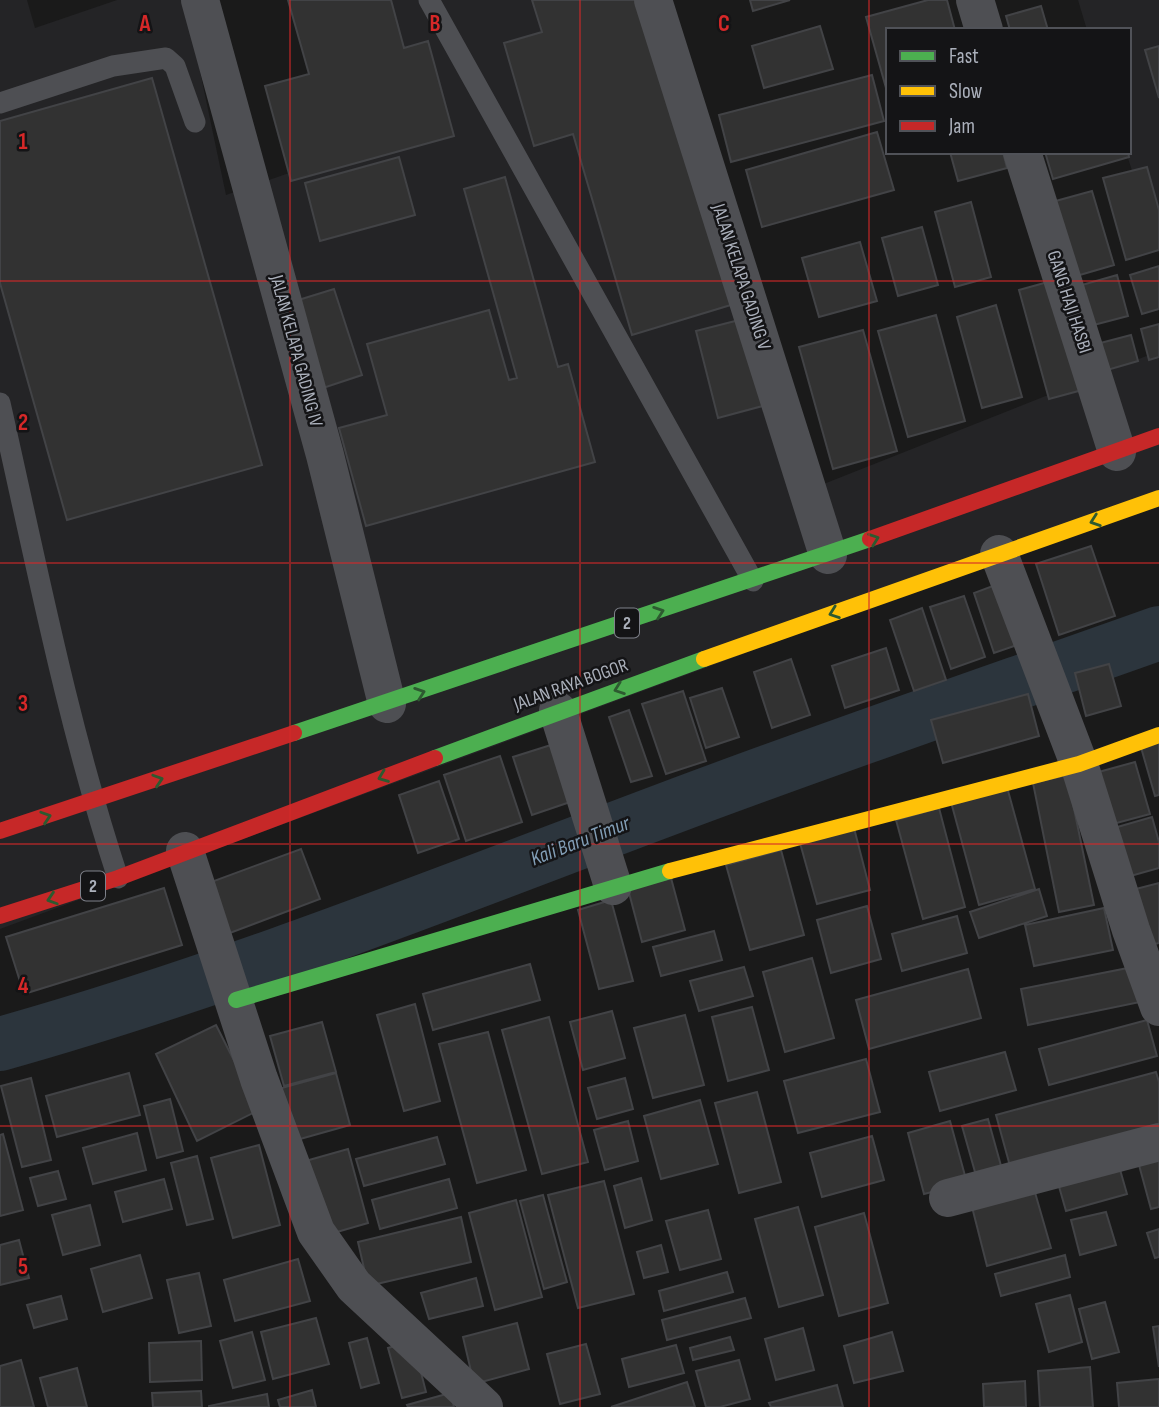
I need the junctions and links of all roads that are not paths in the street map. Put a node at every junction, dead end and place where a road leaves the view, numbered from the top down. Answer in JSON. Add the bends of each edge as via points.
{"nodes":[{"id":1,"x":200,"y":0,"type":"edge"},
{"id":2,"x":429,"y":0,"type":"edge"},
{"id":3,"x":653,"y":0,"type":"edge"},
{"id":4,"x":975,"y":0,"type":"edge"},
{"id":5,"x":983,"y":28,"type":"edge"},
{"id":6,"x":0,"y":103,"type":"edge"},
{"id":7,"x":195,"y":122,"type":"dead end"},
{"id":8,"x":1023,"y":154,"type":"edge"},
{"id":9,"x":0,"y":403,"type":"edge"},
{"id":10,"x":1159,"y":436,"type":"edge"},
{"id":11,"x":1116,"y":452,"type":"junction"},
{"id":12,"x":1159,"y":499,"type":"edge"},
{"id":13,"x":999,"y":554,"type":"junction"},
{"id":14,"x":828,"y":555,"type":"junction"},
{"id":15,"x":753,"y":581,"type":"junction"},
{"id":16,"x":387,"y":704,"type":"junction"},
{"id":17,"x":558,"y":711,"type":"junction"},
{"id":18,"x":1159,"y":735,"type":"edge"},
{"id":19,"x":1079,"y":764,"type":"junction"},
{"id":20,"x":93,"y":802,"type":"junction"},
{"id":21,"x":0,"y":831,"type":"edge"},
{"id":22,"x":185,"y":851,"type":"junction"},
{"id":23,"x":118,"y":878,"type":"junction"},
{"id":24,"x":610,"y":878,"type":"junction"},
{"id":25,"x":0,"y":916,"type":"edge"},
{"id":26,"x":234,"y":994,"type":"junction"},
{"id":27,"x":1159,"y":1007,"type":"edge"},
{"id":28,"x":1159,"y":1142,"type":"edge"},
{"id":29,"x":948,"y":1198,"type":"dead end"},
{"id":30,"x":484,"y":1407,"type":"edge"}],
"edges":[{"from":1,"to":16,"type":"street","name":"JALAN KELAPA GADING IV","via":[[325,455]]},
{"from":2,"to":15,"type":"lane"},
{"from":3,"to":14,"type":"street","name":"JALAN KELAPA GADING V"},
{"from":4,"to":5,"type":"street"},
{"from":6,"to":7,"type":"lane","via":[[113,65],[166,58],[175,66]]},
{"from":8,"to":11,"type":"street","name":"GANG HAJI HASBI"},
{"from":9,"to":20,"type":"lane"},
{"from":10,"to":11,"type":"main road","name":"JALAN RAYA BOGOR","number":"2"},
{"from":14,"to":11,"type":"main road","name":"JALAN RAYA BOGOR","number":"2","one_way":true},
{"from":12,"to":13,"type":"main road","name":"JALAN RAYA BOGOR","number":"2","one_way":true},
{"from":13,"to":17,"type":"main road","name":"JALAN RAYA BOGOR","number":"2","one_way":true},
{"from":13,"to":19,"type":"street"},
{"from":14,"to":15,"type":"main road","name":"JALAN RAYA BOGOR","number":"2"},
{"from":16,"to":15,"type":"main road","name":"JALAN RAYA BOGOR","number":"2","one_way":true},
{"from":20,"to":16,"type":"main road","name":"JALAN RAYA BOGOR","number":"2","one_way":true},
{"from":17,"to":22,"type":"main road","name":"JALAN RAYA BOGOR","number":"2","one_way":true},
{"from":17,"to":24,"type":"street"},
{"from":18,"to":19,"type":"main road"},
{"from":19,"to":24,"type":"main road"},
{"from":19,"to":27,"type":"street"},
{"from":21,"to":20,"type":"main road","name":"JALAN RAYA BOGOR","number":"2","one_way":true},
{"from":20,"to":23,"type":"lane"},
{"from":22,"to":23,"type":"main road","name":"JALAN RAYA BOGOR","number":"2"},
{"from":22,"to":26,"type":"street"},
{"from":23,"to":25,"type":"main road","name":"JALAN RAYA BOGOR","number":"2","one_way":true},
{"from":24,"to":26,"type":"main road"},
{"from":26,"to":30,"type":"street","via":[[259,1079],[316,1232],[354,1286]]},
{"from":28,"to":29,"type":"street"}]}
